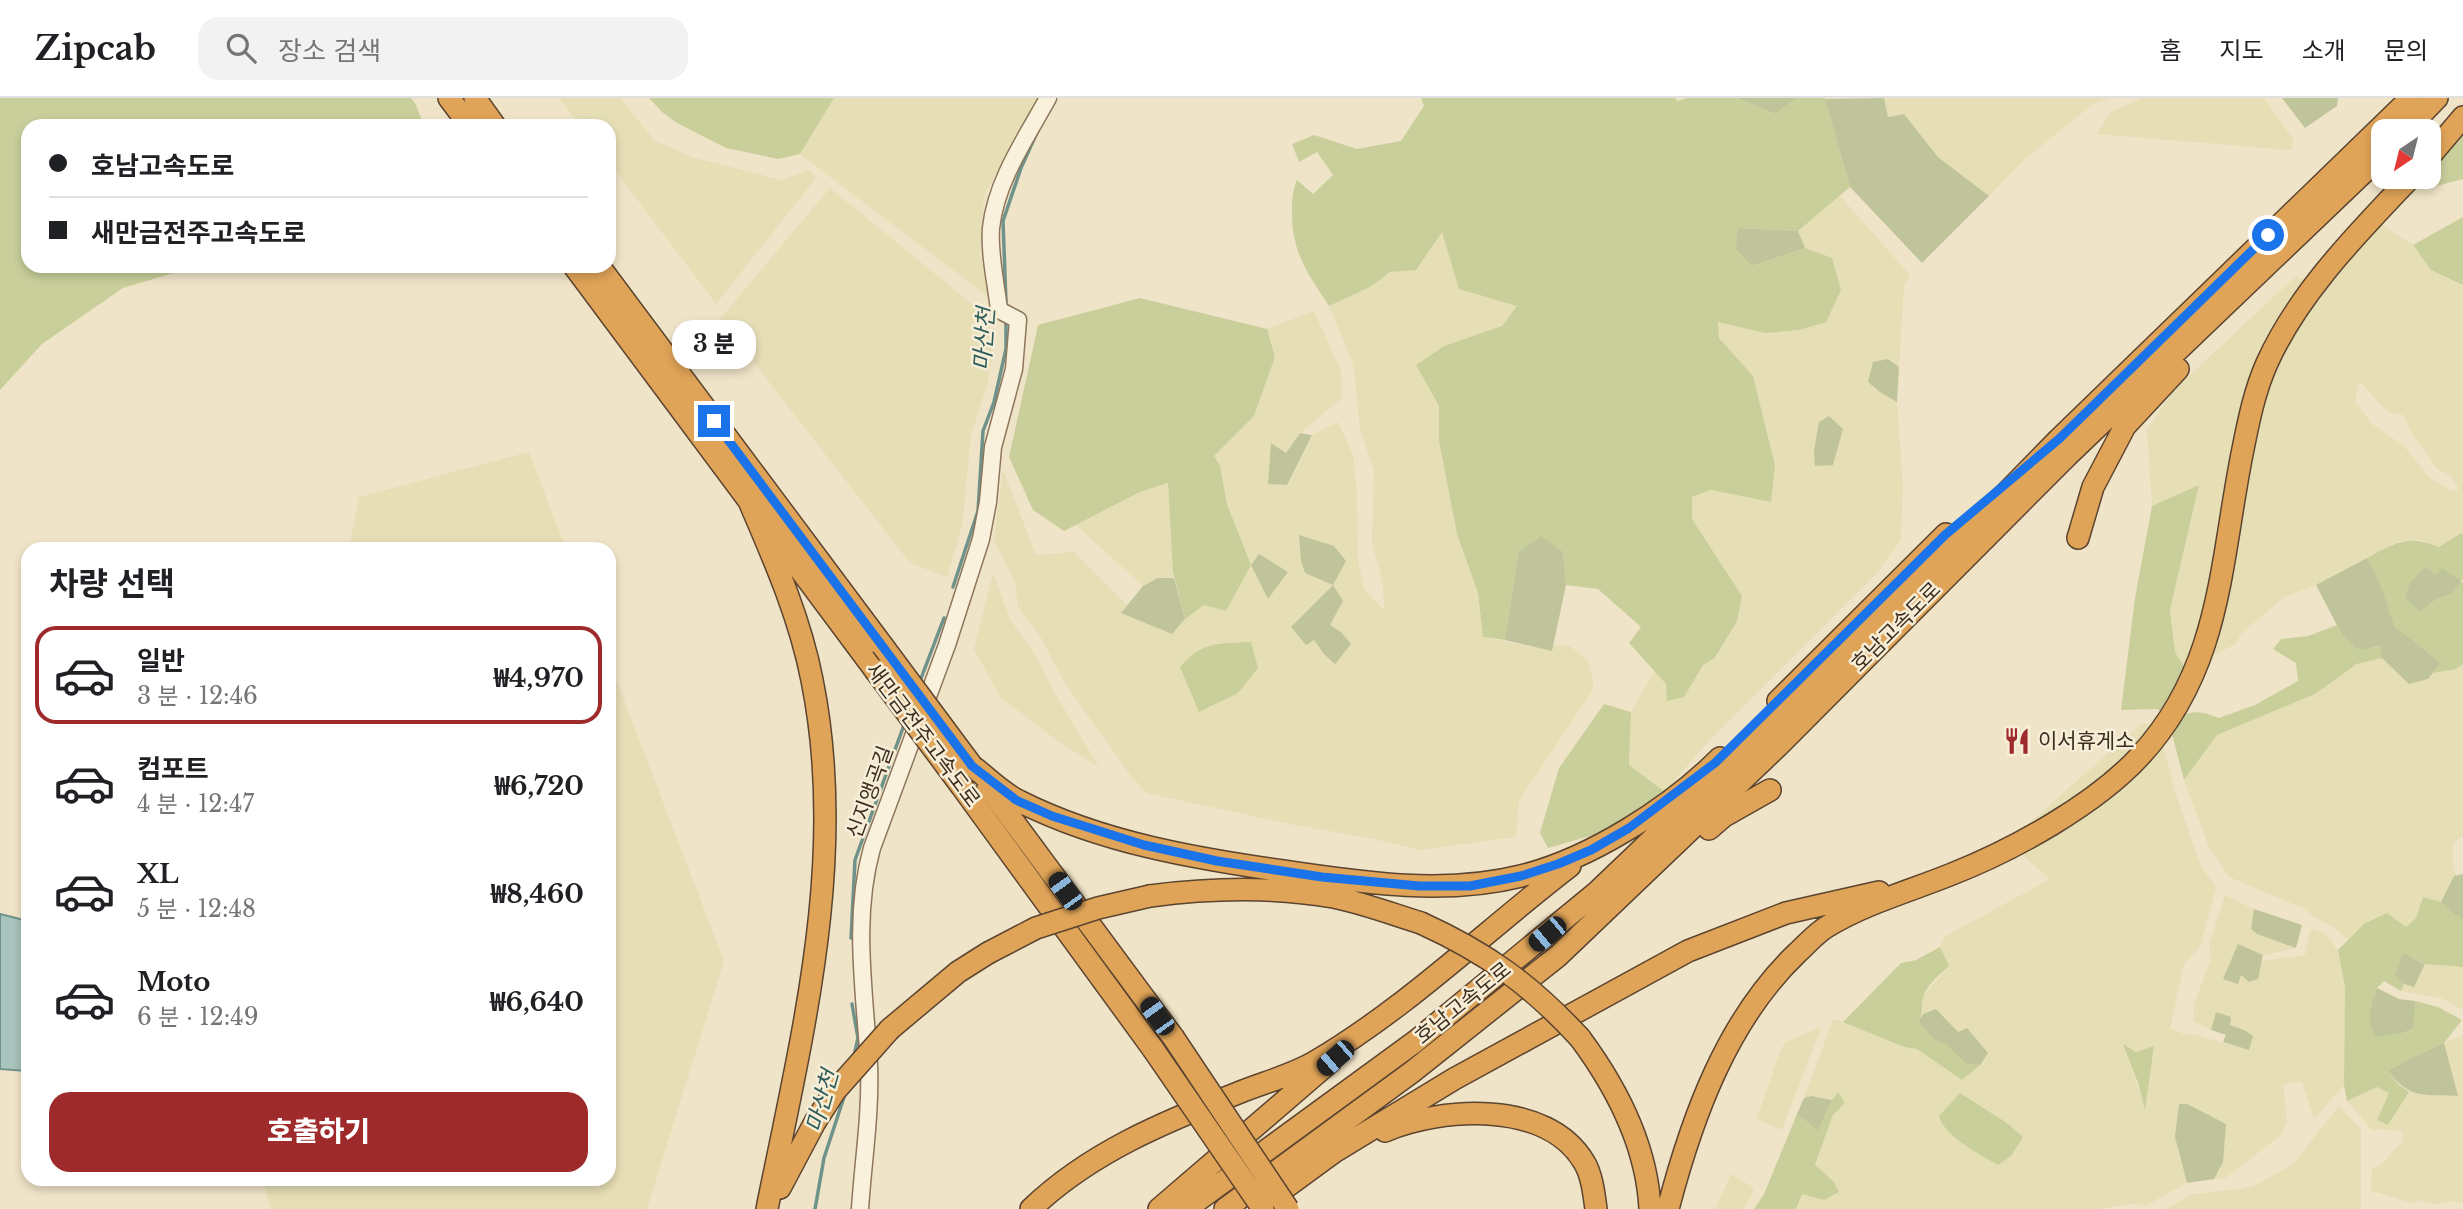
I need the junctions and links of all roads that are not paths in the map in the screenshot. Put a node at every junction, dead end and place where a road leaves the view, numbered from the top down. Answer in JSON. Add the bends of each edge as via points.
{"nodes":[{"id":1,"x":449,"y":98,"type":"edge"},
{"id":2,"x":475,"y":98,"type":"edge"},
{"id":3,"x":1048,"y":98,"type":"edge"},
{"id":4,"x":2411,"y":98,"type":"edge"},
{"id":5,"x":2438,"y":98,"type":"edge"},
{"id":6,"x":2463,"y":117,"type":"edge"},
{"id":7,"x":465,"y":119,"type":"edge"},
{"id":8,"x":490,"y":119,"type":"edge"},
{"id":9,"x":2417,"y":119,"type":"edge"},
{"id":10,"x":2441,"y":143,"type":"edge"},
{"id":11,"x":2371,"y":166,"type":"edge"},
{"id":12,"x":2399,"y":189,"type":"edge"},
{"id":13,"x":579,"y":273,"type":"edge"},
{"id":14,"x":604,"y":273,"type":"edge"},
{"id":15,"x":2233,"y":299,"type":"junction"},
{"id":16,"x":2059,"y":439,"type":"junction"},
{"id":17,"x":749,"y":501,"type":"junction"},
{"id":18,"x":2078,"y":538,"type":"dead end"},
{"id":19,"x":972,"y":766,"type":"junction"},
{"id":20,"x":1770,"y":790,"type":"dead end"},
{"id":21,"x":1591,"y":850,"type":"junction"},
{"id":22,"x":1950,"y":875,"type":"junction"},
{"id":23,"x":1558,"y":956,"type":"junction"},
{"id":24,"x":1374,"y":1025,"type":"junction"},
{"id":25,"x":1334,"y":1152,"type":"junction"},
{"id":26,"x":770,"y":1209,"type":"edge"},
{"id":27,"x":860,"y":1209,"type":"edge"},
{"id":28,"x":1031,"y":1209,"type":"edge"},
{"id":29,"x":1159,"y":1209,"type":"edge"},
{"id":30,"x":1186,"y":1209,"type":"edge"},
{"id":31,"x":1225,"y":1209,"type":"edge"},
{"id":32,"x":1256,"y":1209,"type":"edge"},
{"id":33,"x":1263,"y":1209,"type":"edge"},
{"id":34,"x":1288,"y":1209,"type":"edge"},
{"id":35,"x":1596,"y":1209,"type":"edge"},
{"id":36,"x":1650,"y":1209,"type":"edge"},
{"id":37,"x":1668,"y":1209,"type":"edge"}],
"edges":[{"from":1,"to":7,"type":"highway"},
{"from":2,"to":8,"type":"highway"},
{"from":3,"to":27,"type":"street","name":"신지앵곡길","via":[[1005,179],[991,229],[999,310],[1018,320],[1014,369],[993,447],[981,539],[865,871],[861,945],[869,1090]]},
{"from":4,"to":16,"type":"highway","name":"호남고속도로"},
{"from":5,"to":9,"type":"highway"},
{"from":6,"to":10,"type":"highway"},
{"from":11,"to":15,"type":"highway","name":"호남고속도로"},
{"from":12,"to":22,"type":"highway","via":[[2302,303],[2266,365],[2250,412],[2220,584],[2202,656],[2162,729],[2138,758],[2076,808],[1988,860]]},
{"from":13,"to":17,"type":"highway","name":"새만금전주고속도로"},
{"from":14,"to":19,"type":"highway","name":"새만금전주고속도로","bridge":true},
{"from":15,"to":18,"type":"highway","via":[[2204,342],[2124,425],[2093,487]]},
{"from":15,"to":23,"type":"highway","name":"호남고속도로"},
{"from":16,"to":21,"type":"highway","via":[[1945,535],[1715,763],[1629,828]]},
{"from":16,"to":30,"type":"highway","name":"호남고속도로","via":[[1882,620],[1597,892],[1416,1041]]},
{"from":17,"to":26,"type":"highway","via":[[799,628],[821,730],[825,788],[819,929]]},
{"from":17,"to":33,"type":"highway","name":"새만금전주고속도로","bridge":true,"via":[[1153,1049]]},
{"from":19,"to":21,"type":"highway","via":[[1016,800],[1094,831],[1217,861],[1322,877],[1470,886],[1521,876]]},
{"from":19,"to":34,"type":"highway","name":"새만금전주고속도로","bridge":true,"via":[[1173,1037]]},
{"from":20,"to":23,"type":"highway","via":[[1724,816],[1610,918]]},
{"from":21,"to":24,"type":"highway"},
{"from":22,"to":25,"type":"highway","via":[[1786,914],[1688,951],[1454,1079]]},
{"from":22,"to":37,"type":"highway","via":[[1825,928],[1778,971],[1740,1025],[1714,1074],[1686,1145]]},
{"from":23,"to":31,"type":"highway","name":"호남고속도로","via":[[1412,1072]]},
{"from":24,"to":28,"type":"highway","via":[[1310,1065],[1167,1121],[1109,1151],[1073,1172]]},
{"from":24,"to":29,"type":"highway"},
{"from":25,"to":32,"type":"highway"},
{"from":25,"to":35,"type":"highway","via":[[1427,1118],[1471,1113],[1520,1118],[1572,1148],[1584,1163]]},
{"from":26,"to":36,"type":"highway","bridge":true,"via":[[835,1091],[890,1029],[958,972],[1036,928],[1098,908],[1150,896],[1244,888],[1334,897],[1421,923],[1488,957],[1539,995],[1603,1069],[1634,1131]]}]}
